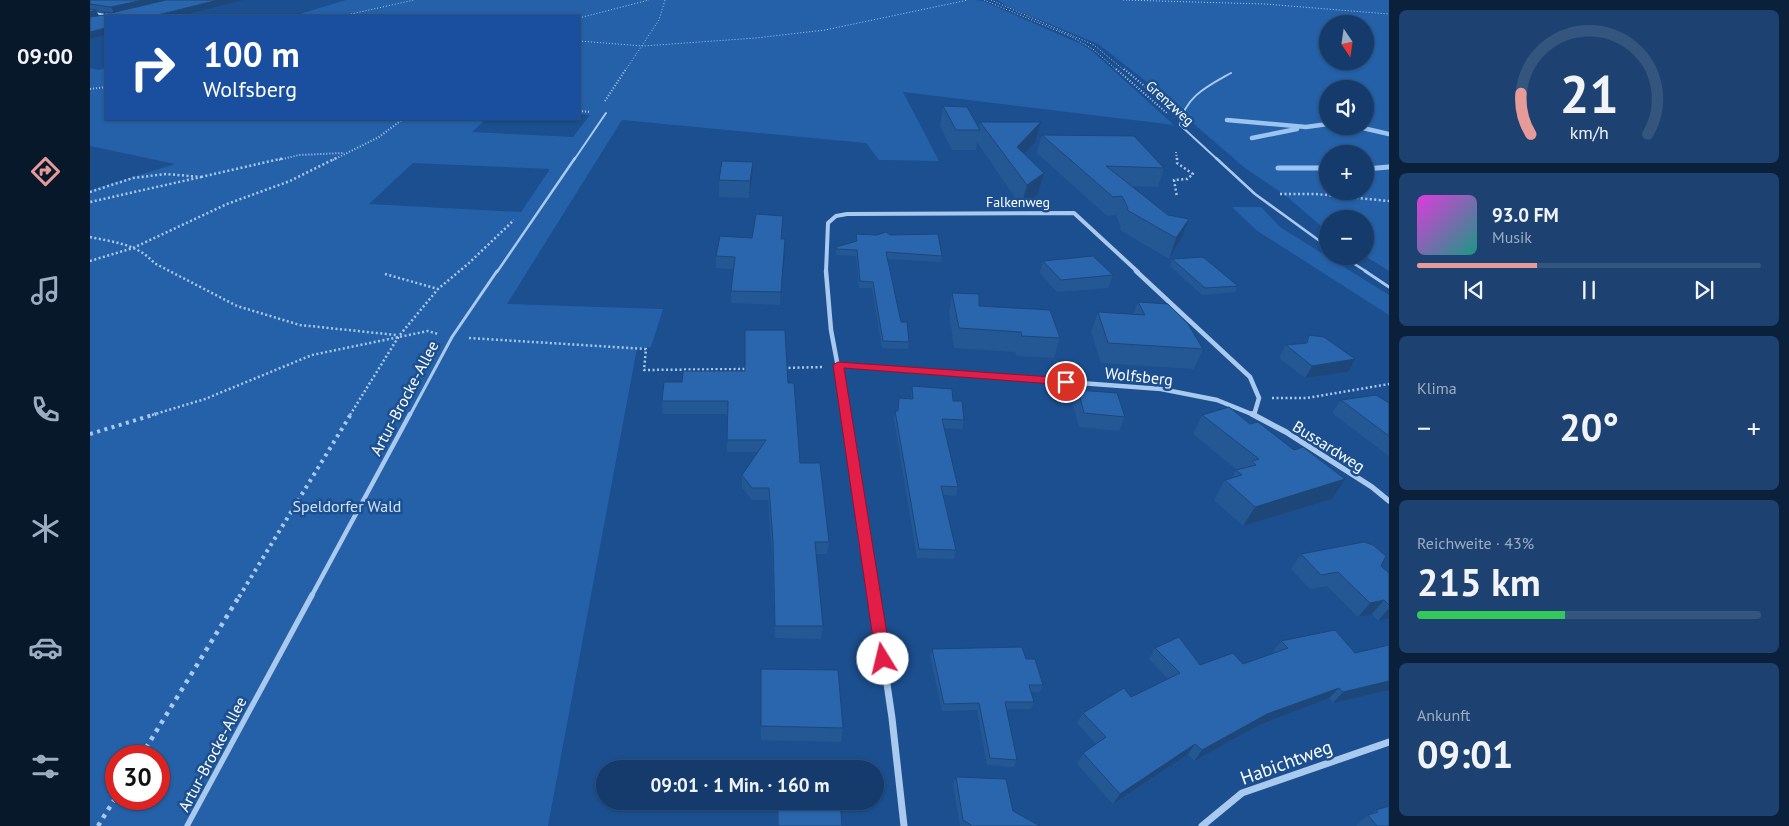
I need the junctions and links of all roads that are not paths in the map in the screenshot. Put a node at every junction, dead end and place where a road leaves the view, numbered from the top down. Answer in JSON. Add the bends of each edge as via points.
{"nodes":[{"id":1,"x":90,"y":12,"type":"edge"},
{"id":2,"x":107,"y":15,"type":"edge"},
{"id":3,"x":1231,"y":73,"type":"dead end"},
{"id":4,"x":606,"y":113,"type":"road end"},
{"id":5,"x":1319,"y":240,"type":"edge"},
{"id":6,"x":1356,"y":265,"type":"edge"},
{"id":7,"x":1389,"y":287,"type":"edge"},
{"id":8,"x":838,"y":365,"type":"junction"},
{"id":9,"x":1254,"y":414,"type":"junction"},
{"id":10,"x":1389,"y":501,"type":"edge"},
{"id":11,"x":1389,"y":742,"type":"edge"},
{"id":12,"x":187,"y":826,"type":"edge"},
{"id":13,"x":904,"y":826,"type":"edge"},
{"id":14,"x":1202,"y":826,"type":"edge"}],
"edges":[{"from":1,"to":2,"type":"street"},
{"from":3,"to":5,"type":"lane","name":"Grenzweg","via":[[1197,92],[1180,116],[1180,125],[1255,194]]},
{"from":4,"to":12,"type":"lane","name":"Artur-Brocke-Allee","via":[[452,338]]},
{"from":6,"to":7,"type":"lane"},
{"from":8,"to":9,"type":"street","name":"Wolfsberg","via":[[1161,389],[1218,400]]},
{"from":8,"to":9,"type":"street","name":"Falkenweg","via":[[831,334],[824,263],[828,222],[836,216],[1074,213],[1250,377],[1259,398]]},
{"from":8,"to":13,"type":"street","name":"Falkenweg","via":[[892,718]]},
{"from":9,"to":10,"type":"street","name":"Bussardweg"},
{"from":11,"to":14,"type":"street","name":"Habichtweg","via":[[1242,793]]}]}
